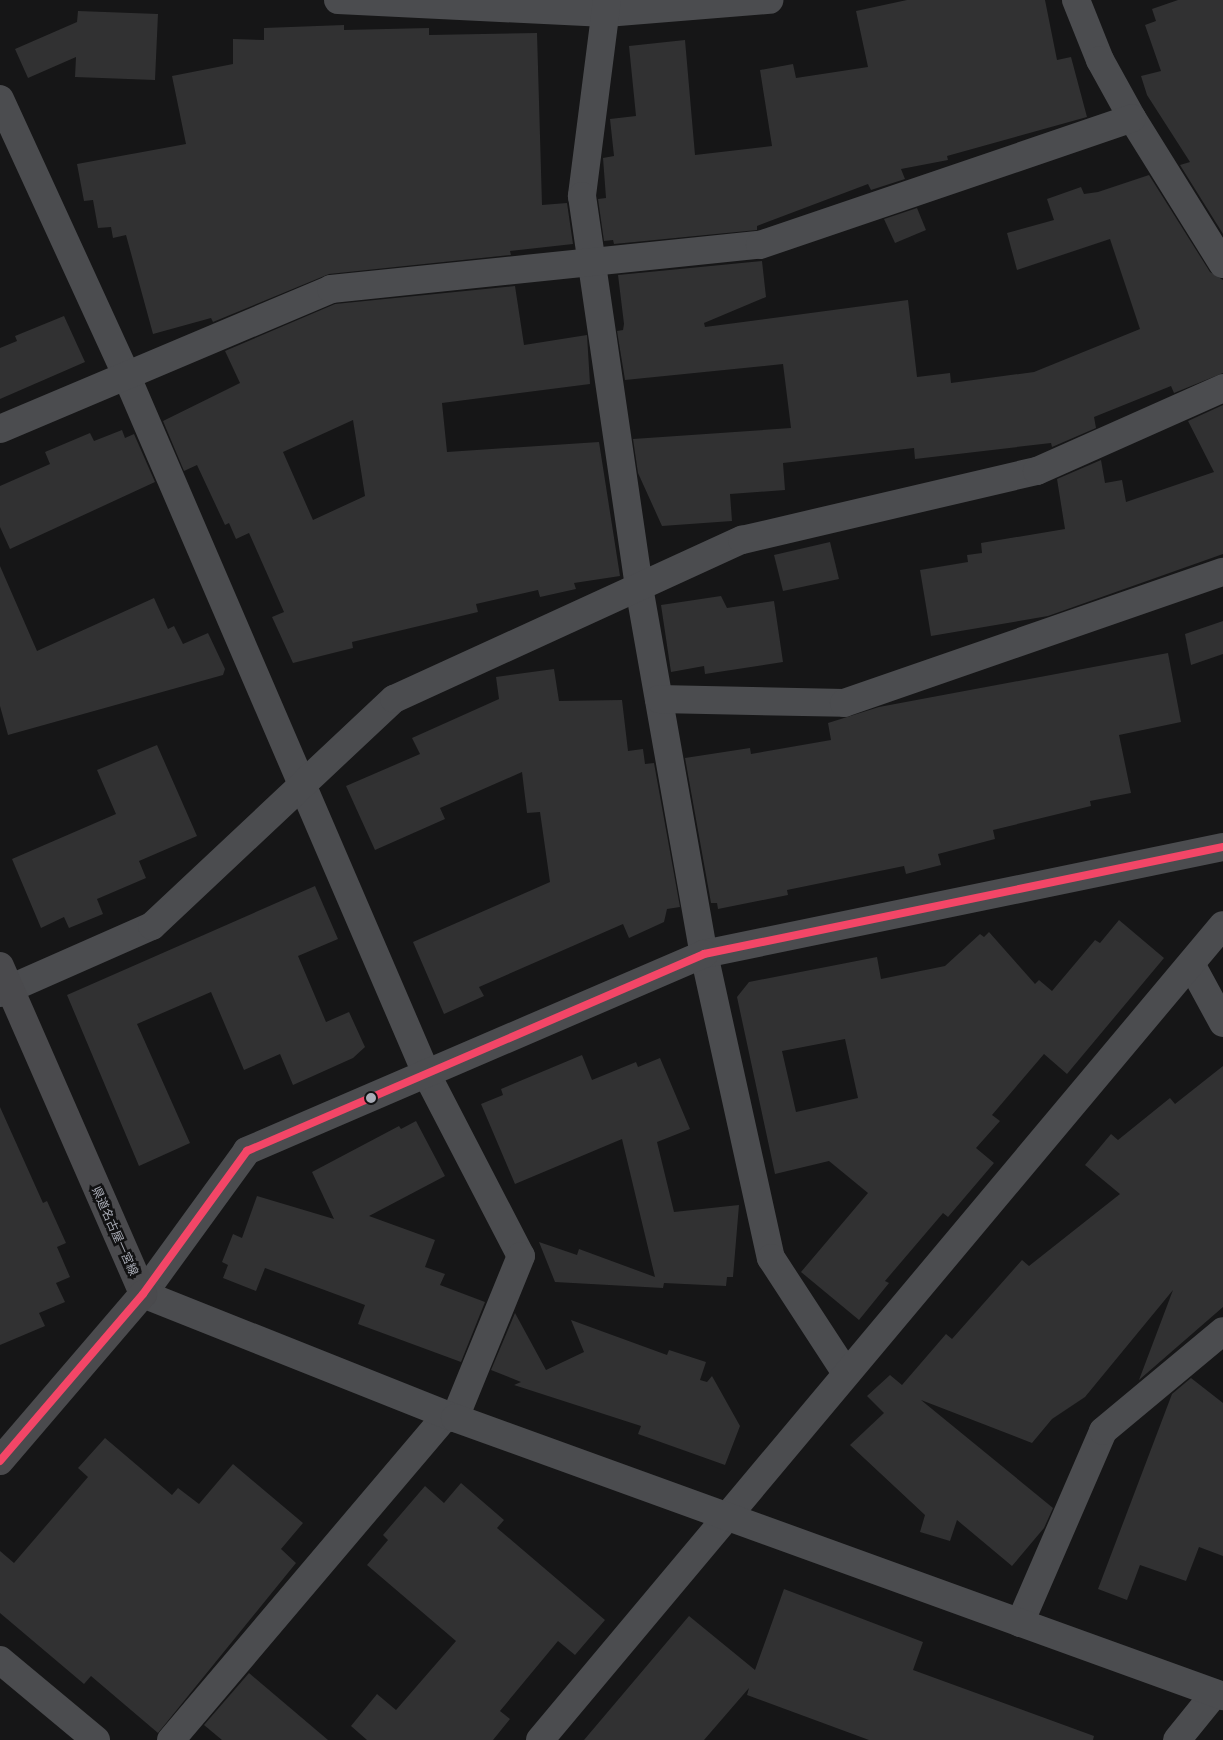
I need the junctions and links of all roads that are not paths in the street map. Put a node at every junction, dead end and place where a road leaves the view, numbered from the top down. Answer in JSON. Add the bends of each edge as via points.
{"nodes":[{"id":1,"x":338,"y":0,"type":"edge"},
{"id":2,"x":769,"y":0,"type":"edge"},
{"id":3,"x":1076,"y":0,"type":"edge"},
{"id":4,"x":607,"y":7,"type":"edge"},
{"id":5,"x":0,"y":99,"type":"edge"},
{"id":6,"x":1132,"y":118,"type":"junction"},
{"id":7,"x":592,"y":264,"type":"junction"},
{"id":8,"x":1223,"y":264,"type":"edge"},
{"id":9,"x":127,"y":377,"type":"junction"},
{"id":10,"x":1223,"y":388,"type":"edge"},
{"id":11,"x":0,"y":429,"type":"edge"},
{"id":12,"x":1223,"y":572,"type":"edge"},
{"id":13,"x":639,"y":587,"type":"junction"},
{"id":14,"x":659,"y":699,"type":"junction"},
{"id":15,"x":302,"y":785,"type":"junction"},
{"id":16,"x":1223,"y":848,"type":"edge"},
{"id":17,"x":1223,"y":926,"type":"edge"},
{"id":18,"x":704,"y":954,"type":"junction"},
{"id":19,"x":1191,"y":964,"type":"junction"},
{"id":20,"x":3,"y":982,"type":"edge"},
{"id":21,"x":1223,"y":1023,"type":"edge"},
{"id":22,"x":426,"y":1073,"type":"junction"},
{"id":23,"x":143,"y":1294,"type":"junction"},
{"id":24,"x":1223,"y":1331,"type":"edge"},
{"id":25,"x":846,"y":1372,"type":"junction"},
{"id":26,"x":451,"y":1417,"type":"junction"},
{"id":27,"x":0,"y":1461,"type":"edge"},
{"id":28,"x":725,"y":1516,"type":"junction"},
{"id":29,"x":1020,"y":1623,"type":"junction"},
{"id":30,"x":0,"y":1660,"type":"edge"},
{"id":31,"x":1219,"y":1695,"type":"edge"},
{"id":32,"x":96,"y":1740,"type":"edge"},
{"id":33,"x":171,"y":1740,"type":"edge"},
{"id":34,"x":540,"y":1740,"type":"edge"},
{"id":35,"x":1176,"y":1740,"type":"edge"}],
"edges":[{"from":1,"to":4,"type":"street"},
{"from":2,"to":4,"type":"street"},
{"from":3,"to":6,"type":"street","via":[[1100,60]]},
{"from":4,"to":7,"type":"street","via":[[582,196]]},
{"from":5,"to":9,"type":"street"},
{"from":6,"to":7,"type":"street","via":[[760,245]]},
{"from":6,"to":8,"type":"street"},
{"from":7,"to":9,"type":"street","via":[[331,289]]},
{"from":7,"to":13,"type":"street"},
{"from":9,"to":11,"type":"street"},
{"from":9,"to":15,"type":"street"},
{"from":10,"to":13,"type":"street","via":[[1037,471],[742,540]]},
{"from":12,"to":14,"type":"street","via":[[844,703]]},
{"from":13,"to":14,"type":"street"},
{"from":13,"to":15,"type":"street","via":[[394,698]]},
{"from":14,"to":18,"type":"street"},
{"from":15,"to":20,"type":"street","via":[[152,926]]},
{"from":15,"to":22,"type":"street"},
{"from":16,"to":18,"type":"street"},
{"from":17,"to":19,"type":"street"},
{"from":18,"to":22,"type":"street"},
{"from":18,"to":25,"type":"street","via":[[771,1258]]},
{"from":19,"to":21,"type":"street"},
{"from":19,"to":25,"type":"street"},
{"from":20,"to":23,"type":"main road","name":"県道名古屋一宮線"},
{"from":22,"to":23,"type":"street","via":[[247,1151]]},
{"from":22,"to":26,"type":"street","via":[[521,1256]]},
{"from":23,"to":26,"type":"street"},
{"from":23,"to":27,"type":"main road"},
{"from":24,"to":29,"type":"street","via":[[1103,1431]]},
{"from":25,"to":28,"type":"street"},
{"from":26,"to":28,"type":"street"},
{"from":26,"to":33,"type":"street"},
{"from":28,"to":29,"type":"street"},
{"from":28,"to":34,"type":"street"},
{"from":29,"to":31,"type":"street"},
{"from":30,"to":32,"type":"street"},
{"from":31,"to":35,"type":"street"}]}
